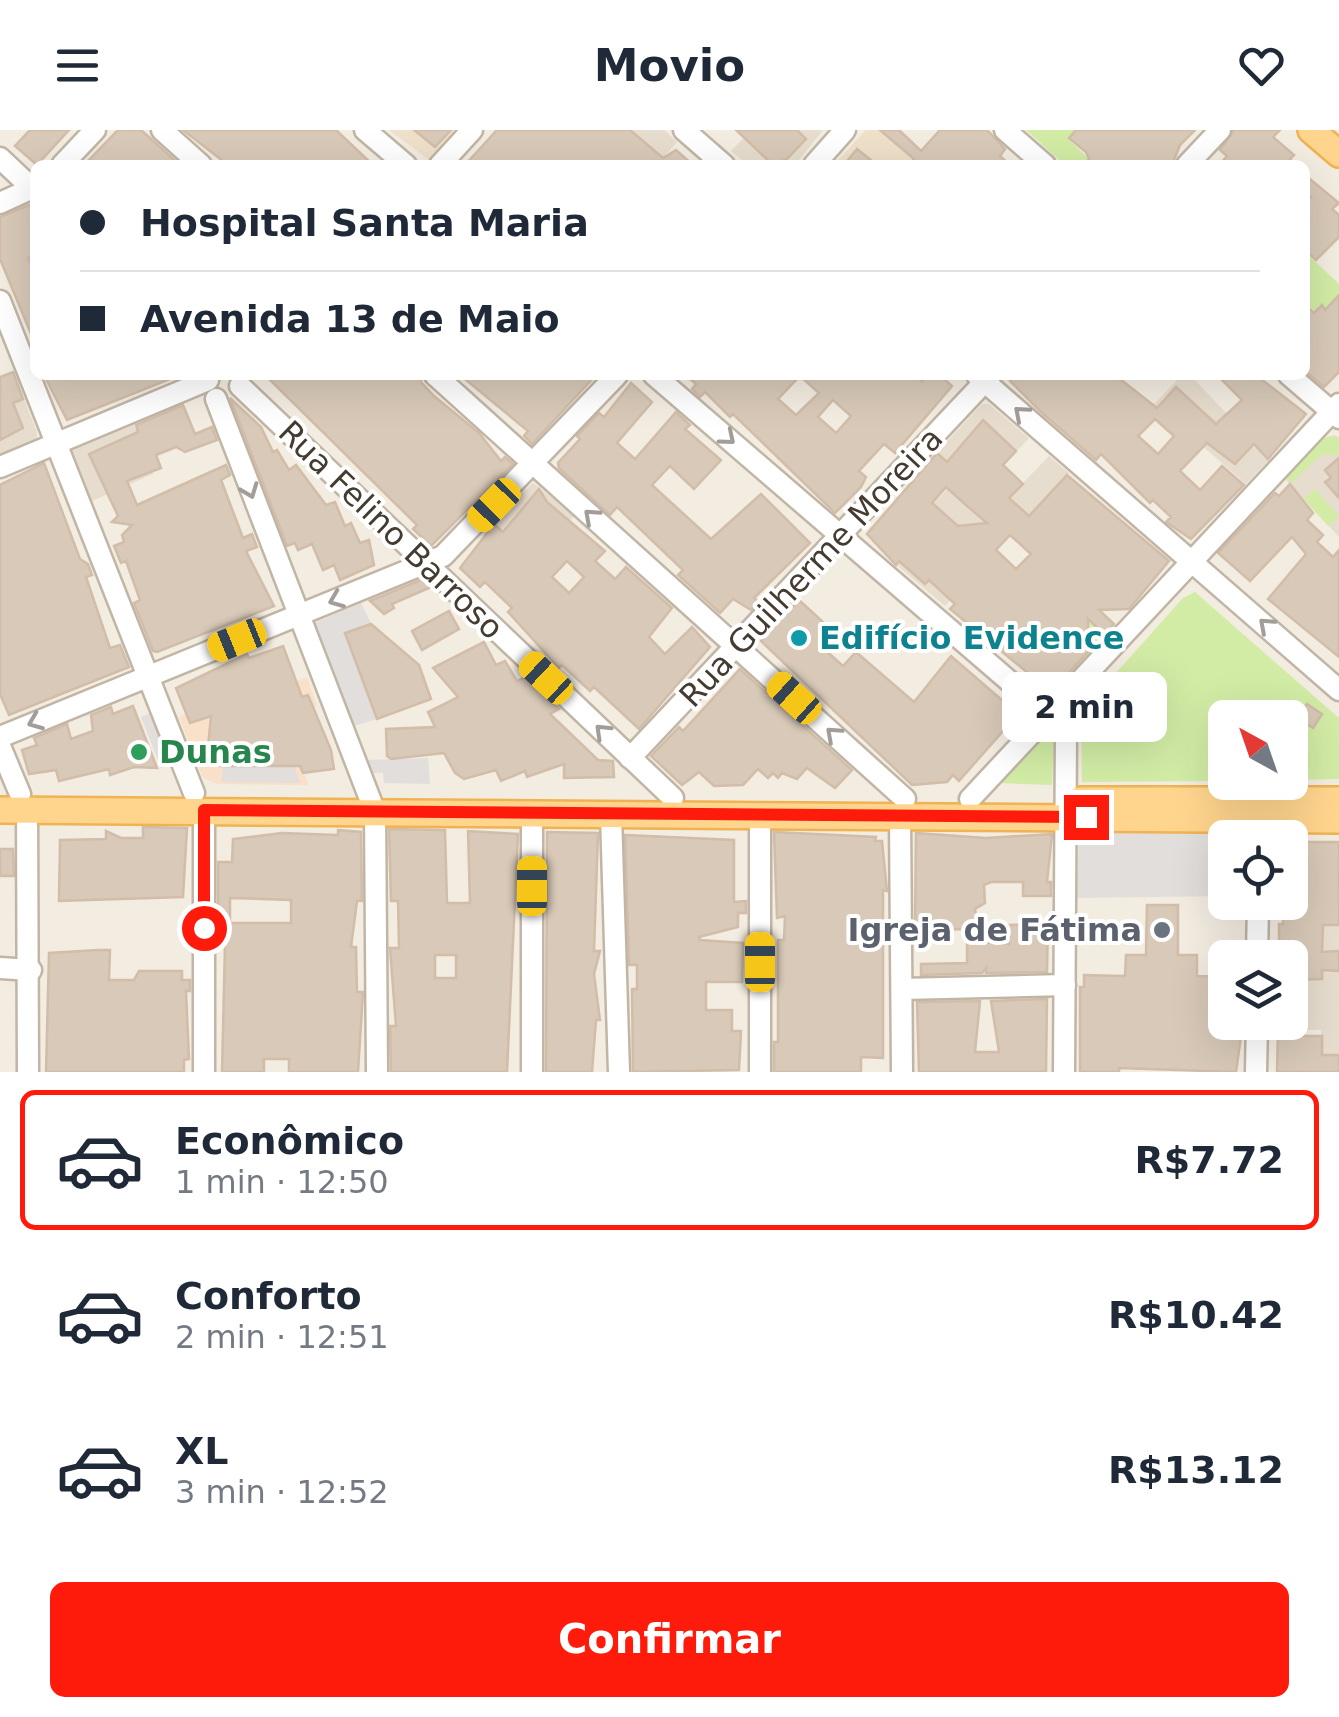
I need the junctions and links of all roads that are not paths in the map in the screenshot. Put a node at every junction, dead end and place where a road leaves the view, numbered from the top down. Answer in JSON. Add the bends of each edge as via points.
{"nodes":[{"id":1,"x":95,"y":130,"type":"edge"},
{"id":2,"x":162,"y":130,"type":"edge"},
{"id":3,"x":365,"y":130,"type":"edge"},
{"id":4,"x":472,"y":130,"type":"edge"},
{"id":5,"x":684,"y":130,"type":"edge"},
{"id":6,"x":845,"y":130,"type":"edge"},
{"id":7,"x":1006,"y":130,"type":"edge"},
{"id":8,"x":1220,"y":130,"type":"edge"},
{"id":9,"x":1311,"y":130,"type":"edge"},
{"id":10,"x":1339,"y":154,"type":"edge"},
{"id":11,"x":0,"y":158,"type":"edge"},
{"id":12,"x":67,"y":160,"type":"edge"},
{"id":13,"x":195,"y":160,"type":"edge"},
{"id":14,"x":400,"y":160,"type":"edge"},
{"id":15,"x":445,"y":160,"type":"edge"},
{"id":16,"x":718,"y":160,"type":"edge"},
{"id":17,"x":818,"y":160,"type":"edge"},
{"id":18,"x":1040,"y":160,"type":"edge"},
{"id":19,"x":1192,"y":160,"type":"edge"},
{"id":20,"x":30,"y":185,"type":"edge"},
{"id":21,"x":30,"y":191,"type":"edge"},
{"id":22,"x":0,"y":203,"type":"edge"},
{"id":23,"x":0,"y":302,"type":"edge"},
{"id":24,"x":241,"y":380,"type":"edge"},
{"id":25,"x":441,"y":380,"type":"edge"},
{"id":26,"x":612,"y":380,"type":"edge"},
{"id":27,"x":660,"y":380,"type":"edge"},
{"id":28,"x":981,"y":380,"type":"edge"},
{"id":29,"x":987,"y":380,"type":"edge"},
{"id":30,"x":1295,"y":380,"type":"edge"},
{"id":31,"x":210,"y":382,"type":"edge"},
{"id":32,"x":1337,"y":412,"type":"edge"},
{"id":33,"x":55,"y":445,"type":"junction"},
{"id":34,"x":534,"y":464,"type":"junction"},
{"id":35,"x":0,"y":467,"type":"edge"},
{"id":36,"x":843,"y":535,"type":"junction"},
{"id":37,"x":1193,"y":561,"type":"junction"},
{"id":38,"x":427,"y":564,"type":"junction"},
{"id":39,"x":297,"y":616,"type":"junction"},
{"id":40,"x":738,"y":649,"type":"junction"},
{"id":41,"x":147,"y":676,"type":"junction"},
{"id":42,"x":1339,"y":690,"type":"edge"},
{"id":43,"x":1048,"y":714,"type":"junction"},
{"id":44,"x":0,"y":737,"type":"edge"},
{"id":45,"x":0,"y":746,"type":"edge"},
{"id":46,"x":630,"y":758,"type":"junction"},
{"id":47,"x":673,"y":798,"type":"junction"},
{"id":48,"x":970,"y":799,"type":"junction"},
{"id":49,"x":1339,"y":800,"type":"edge"},
{"id":50,"x":12,"y":802,"type":"edge"},
{"id":51,"x":199,"y":802,"type":"junction"},
{"id":52,"x":371,"y":804,"type":"junction"},
{"id":53,"x":903,"y":808,"type":"junction"},
{"id":54,"x":1066,"y":808,"type":"junction"},
{"id":55,"x":532,"y":812,"type":"junction"},
{"id":56,"x":611,"y":815,"type":"junction"},
{"id":57,"x":760,"y":815,"type":"junction"},
{"id":58,"x":1339,"y":820,"type":"edge"},
{"id":59,"x":1208,"y":823,"type":"edge"},
{"id":60,"x":1308,"y":823,"type":"edge"},
{"id":61,"x":0,"y":968,"type":"edge"},
{"id":62,"x":31,"y":970,"type":"junction"},
{"id":63,"x":1065,"y":986,"type":"junction"},
{"id":64,"x":902,"y":989,"type":"junction"},
{"id":65,"x":1256,"y":1040,"type":"edge"},
{"id":66,"x":28,"y":1072,"type":"edge"},
{"id":67,"x":204,"y":1072,"type":"edge"},
{"id":68,"x":377,"y":1072,"type":"edge"},
{"id":69,"x":532,"y":1072,"type":"edge"},
{"id":70,"x":619,"y":1072,"type":"edge"},
{"id":71,"x":760,"y":1072,"type":"edge"},
{"id":72,"x":902,"y":1072,"type":"edge"},
{"id":73,"x":1064,"y":1072,"type":"edge"},
{"id":74,"x":1256,"y":1072,"type":"edge"}],
"edges":[{"from":1,"to":12,"type":"street"},
{"from":2,"to":13,"type":"street"},
{"from":3,"to":14,"type":"street"},
{"from":4,"to":15,"type":"street"},
{"from":5,"to":16,"type":"street"},
{"from":6,"to":17,"type":"street"},
{"from":7,"to":18,"type":"street"},
{"from":8,"to":19,"type":"street"},
{"from":9,"to":10,"type":"main road"},
{"from":11,"to":20,"type":"street"},
{"from":21,"to":22,"type":"street"},
{"from":23,"to":33,"type":"street"},
{"from":24,"to":31,"type":"street","via":[[232,399]]},
{"from":24,"to":38,"type":"street","name":"Rua Felino Barroso"},
{"from":25,"to":34,"type":"street"},
{"from":26,"to":34,"type":"street"},
{"from":27,"to":36,"type":"street","one_way":true},
{"from":28,"to":36,"type":"street","name":"Rua Guilherme Moreira"},
{"from":37,"to":29,"type":"street","one_way":true},
{"from":30,"to":32,"type":"street"},
{"from":31,"to":33,"type":"street"},
{"from":31,"to":39,"type":"street","one_way":true},
{"from":32,"to":37,"type":"street"},
{"from":33,"to":35,"type":"street"},
{"from":33,"to":41,"type":"street"},
{"from":34,"to":38,"type":"street","via":[[456,547]]},
{"from":40,"to":34,"type":"street","one_way":true},
{"from":36,"to":40,"type":"street","name":"Rua Guilherme Moreira"},
{"from":36,"to":43,"type":"street"},
{"from":42,"to":37,"type":"street","one_way":true},
{"from":37,"to":43,"type":"street"},
{"from":38,"to":39,"type":"street","one_way":true},
{"from":46,"to":38,"type":"street","name":"Rua Felino Barroso","one_way":true},
{"from":39,"to":41,"type":"street"},
{"from":39,"to":52,"type":"street"},
{"from":40,"to":46,"type":"street","name":"Rua Guilherme Moreira"},
{"from":53,"to":40,"type":"street","one_way":true},
{"from":41,"to":44,"type":"street","one_way":true},
{"from":41,"to":51,"type":"street"},
{"from":43,"to":48,"type":"street"},
{"from":43,"to":54,"type":"street","via":[[1067,735]]},
{"from":45,"to":50,"type":"street"},
{"from":46,"to":47,"type":"street","name":"Rua Felino Barroso"},
{"from":47,"to":52,"type":"main road"},
{"from":47,"to":53,"type":"main road"},
{"from":48,"to":53,"type":"main road"},
{"from":48,"to":54,"type":"main road"},
{"from":49,"to":54,"type":"main road"},
{"from":50,"to":51,"type":"main road"},
{"from":50,"to":62,"type":"street"},
{"from":51,"to":52,"type":"main road"},
{"from":51,"to":67,"type":"street"},
{"from":52,"to":55,"type":"main road"},
{"from":52,"to":68,"type":"street"},
{"from":53,"to":54,"type":"main road"},
{"from":53,"to":57,"type":"main road"},
{"from":53,"to":64,"type":"street"},
{"from":54,"to":59,"type":"main road"},
{"from":54,"to":63,"type":"street"},
{"from":55,"to":56,"type":"main road"},
{"from":55,"to":69,"type":"street"},
{"from":56,"to":57,"type":"main road"},
{"from":56,"to":70,"type":"street"},
{"from":57,"to":71,"type":"street"},
{"from":58,"to":60,"type":"main road"},
{"from":61,"to":62,"type":"street"},
{"from":62,"to":66,"type":"street"},
{"from":63,"to":64,"type":"street"},
{"from":63,"to":73,"type":"street"},
{"from":64,"to":72,"type":"street"},
{"from":65,"to":74,"type":"street"}]}
